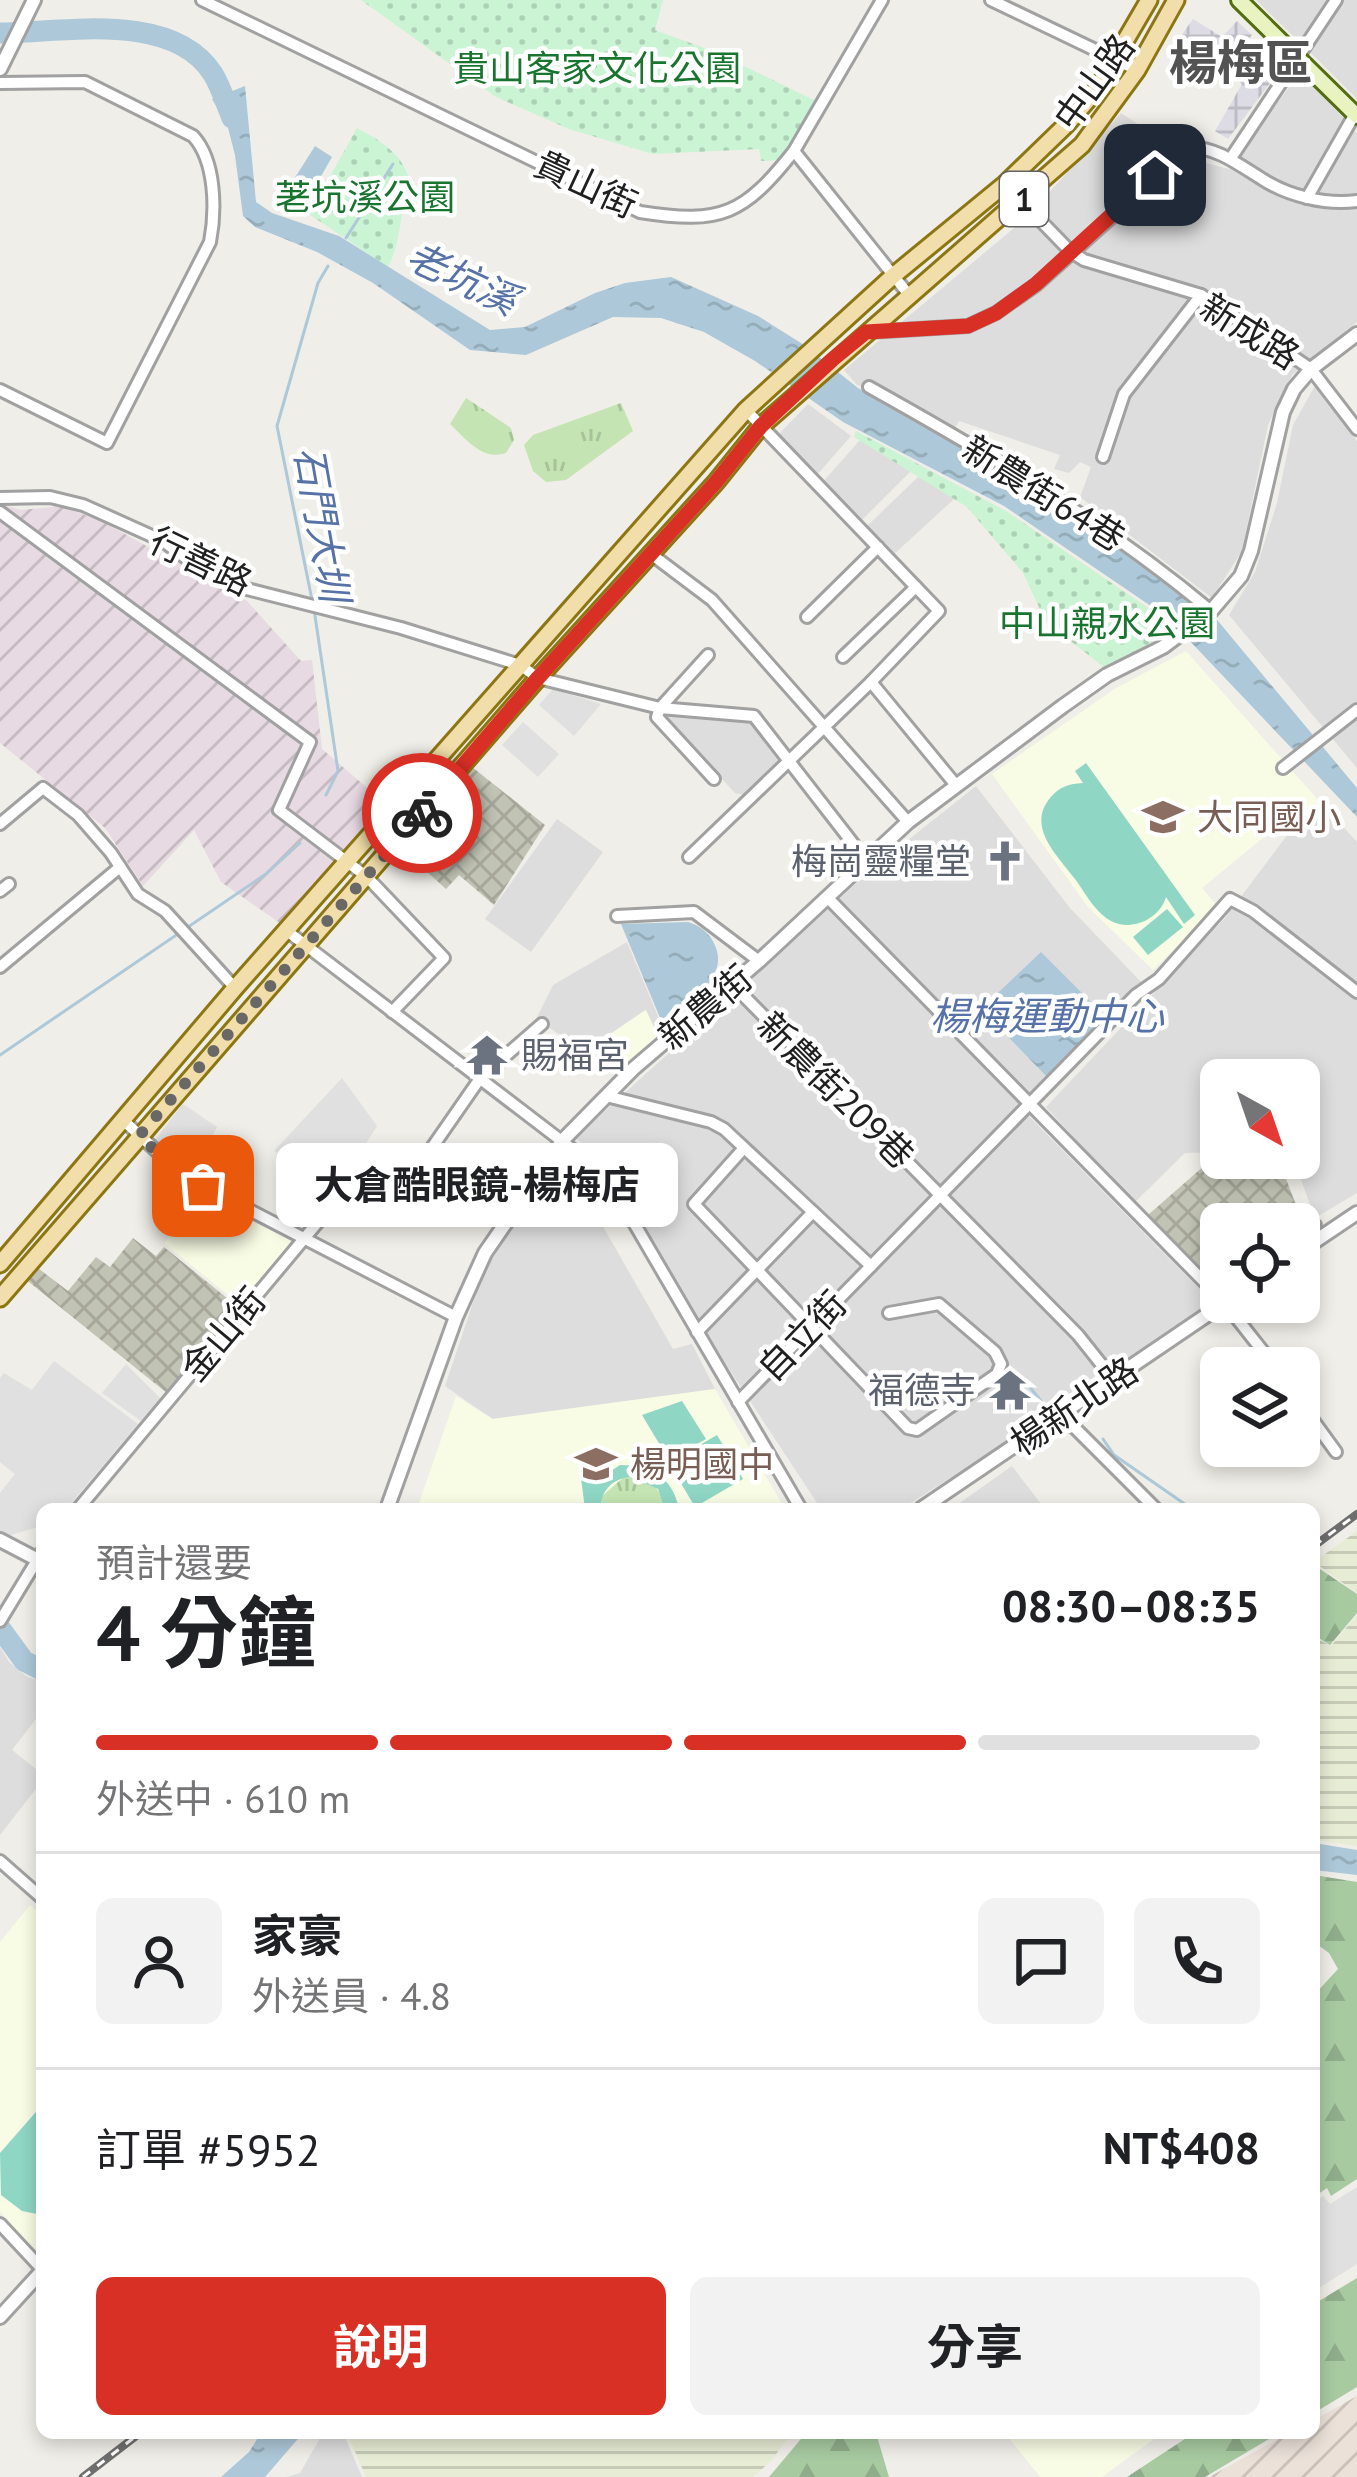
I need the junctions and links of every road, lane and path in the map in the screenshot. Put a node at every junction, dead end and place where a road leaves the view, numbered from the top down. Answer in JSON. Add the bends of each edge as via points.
{"nodes":[{"id":1,"x":34,"y":0,"type":"edge"},
{"id":2,"x":202,"y":0,"type":"edge"},
{"id":3,"x":882,"y":0,"type":"edge"},
{"id":4,"x":991,"y":0,"type":"edge"},
{"id":5,"x":1149,"y":0,"type":"edge"},
{"id":6,"x":1177,"y":0,"type":"edge"},
{"id":7,"x":1240,"y":0,"type":"edge"},
{"id":8,"x":1336,"y":0,"type":"edge"},
{"id":9,"x":1300,"y":56,"type":"junction"},
{"id":10,"x":1116,"y":58,"type":"junction"},
{"id":11,"x":0,"y":69,"type":"edge"},
{"id":12,"x":1137,"y":70,"type":"junction"},
{"id":13,"x":0,"y":83,"type":"edge"},
{"id":14,"x":1356,"y":113,"type":"edge"},
{"id":15,"x":794,"y":151,"type":"junction"},
{"id":16,"x":1231,"y":158,"type":"junction"},
{"id":17,"x":1005,"y":184,"type":"junction"},
{"id":18,"x":1307,"y":198,"type":"junction"},
{"id":19,"x":1357,"y":201,"type":"edge"},
{"id":20,"x":1021,"y":202,"type":"junction"},
{"id":21,"x":1070,"y":251,"type":"junction"},
{"id":22,"x":893,"y":276,"type":"junction"},
{"id":23,"x":909,"y":295,"type":"junction"},
{"id":24,"x":1201,"y":295,"type":"junction"},
{"id":25,"x":866,"y":332,"type":"junction"},
{"id":26,"x":1357,"y":334,"type":"edge"},
{"id":27,"x":1311,"y":369,"type":"junction"},
{"id":28,"x":869,"y":387,"type":"dead end"},
{"id":29,"x":0,"y":390,"type":"edge"},
{"id":30,"x":746,"y":410,"type":"junction"},
{"id":31,"x":761,"y":426,"type":"junction"},
{"id":32,"x":1357,"y":429,"type":"edge"},
{"id":33,"x":1102,"y":458,"type":"dead end"},
{"id":34,"x":0,"y":498,"type":"edge"},
{"id":35,"x":0,"y":512,"type":"edge"},
{"id":36,"x":878,"y":547,"type":"junction"},
{"id":37,"x":651,"y":554,"type":"junction"},
{"id":38,"x":916,"y":587,"type":"junction"},
{"id":39,"x":1211,"y":611,"type":"junction"},
{"id":40,"x":807,"y":617,"type":"dead end"},
{"id":41,"x":708,"y":656,"type":"dead end"},
{"id":42,"x":843,"y":657,"type":"dead end"},
{"id":43,"x":520,"y":665,"type":"junction"},
{"id":44,"x":538,"y":678,"type":"junction"},
{"id":45,"x":871,"y":682,"type":"junction"},
{"id":46,"x":660,"y":708,"type":"junction"},
{"id":47,"x":1357,"y":710,"type":"edge"},
{"id":48,"x":823,"y":726,"type":"junction"},
{"id":49,"x":788,"y":758,"type":"junction"},
{"id":50,"x":1283,"y":768,"type":"dead end"},
{"id":51,"x":715,"y":779,"type":"dead end"},
{"id":52,"x":955,"y":784,"type":"junction"},
{"id":53,"x":908,"y":822,"type":"junction"},
{"id":54,"x":0,"y":824,"type":"edge"},
{"id":55,"x":688,"y":857,"type":"dead end"},
{"id":56,"x":865,"y":859,"type":"junction"},
{"id":57,"x":349,"y":863,"type":"junction"},
{"id":58,"x":120,"y":867,"type":"junction"},
{"id":59,"x":367,"y":877,"type":"junction"},
{"id":60,"x":826,"y":897,"type":"junction"},
{"id":61,"x":617,"y":916,"type":"dead end"},
{"id":62,"x":287,"y":931,"type":"junction"},
{"id":63,"x":307,"y":946,"type":"junction"},
{"id":64,"x":759,"y":962,"type":"junction"},
{"id":65,"x":0,"y":967,"type":"edge"},
{"id":66,"x":733,"y":985,"type":"junction"},
{"id":67,"x":236,"y":988,"type":"junction"},
{"id":68,"x":1357,"y":992,"type":"edge"},
{"id":69,"x":392,"y":1012,"type":"junction"},
{"id":70,"x":542,"y":1024,"type":"dead end"},
{"id":71,"x":481,"y":1077,"type":"junction"},
{"id":72,"x":606,"y":1096,"type":"junction"},
{"id":73,"x":1029,"y":1105,"type":"junction"},
{"id":74,"x":123,"y":1120,"type":"junction"},
{"id":75,"x":139,"y":1136,"type":"junction"},
{"id":76,"x":563,"y":1140,"type":"junction"},
{"id":77,"x":744,"y":1148,"type":"junction"},
{"id":78,"x":941,"y":1195,"type":"junction"},
{"id":79,"x":813,"y":1212,"type":"junction"},
{"id":80,"x":1357,"y":1213,"type":"edge"},
{"id":81,"x":303,"y":1238,"type":"junction"},
{"id":82,"x":1320,"y":1238,"type":"edge"},
{"id":83,"x":0,"y":1264,"type":"edge"},
{"id":84,"x":871,"y":1266,"type":"junction"},
{"id":85,"x":758,"y":1271,"type":"junction"},
{"id":86,"x":1200,"y":1271,"type":"edge"},
{"id":87,"x":0,"y":1298,"type":"edge"},
{"id":88,"x":889,"y":1313,"type":"dead end"},
{"id":89,"x":456,"y":1317,"type":"junction"},
{"id":90,"x":1200,"y":1318,"type":"edge"},
{"id":91,"x":1241,"y":1323,"type":"edge"},
{"id":92,"x":813,"y":1326,"type":"junction"},
{"id":93,"x":697,"y":1332,"type":"junction"},
{"id":94,"x":1260,"y":1347,"type":"edge"},
{"id":95,"x":1113,"y":1379,"type":"junction"},
{"id":96,"x":738,"y":1402,"type":"junction"},
{"id":97,"x":1061,"y":1414,"type":"junction"},
{"id":98,"x":1320,"y":1430,"type":"edge"},
{"id":99,"x":1336,"y":1452,"type":"dead end"},
{"id":100,"x":83,"y":1503,"type":"edge"},
{"id":101,"x":389,"y":1503,"type":"edge"},
{"id":102,"x":797,"y":1503,"type":"edge"},
{"id":103,"x":930,"y":1503,"type":"edge"},
{"id":104,"x":1150,"y":1503,"type":"edge"},
{"id":105,"x":0,"y":1540,"type":"edge"},
{"id":106,"x":36,"y":1556,"type":"edge"},
{"id":107,"x":36,"y":1564,"type":"edge"},
{"id":108,"x":3,"y":1615,"type":"edge"},
{"id":109,"x":0,"y":1861,"type":"edge"},
{"id":110,"x":36,"y":1893,"type":"edge"},
{"id":111,"x":0,"y":2224,"type":"edge"},
{"id":112,"x":36,"y":2263,"type":"edge"},
{"id":113,"x":36,"y":2277,"type":"edge"},
{"id":114,"x":0,"y":2317,"type":"edge"}],
"edges":[{"from":1,"to":11,"type":"street"},
{"from":2,"to":15,"type":"street","name":"貴山街","via":[[640,212],[703,215],[747,203]]},
{"from":3,"to":15,"type":"street","name":"貴山街"},
{"from":4,"to":10,"type":"street"},
{"from":5,"to":10,"type":"main road","name":"中山路","number":"1"},
{"from":6,"to":12,"type":"main road","name":"中山路","number":"1"},
{"from":7,"to":9,"type":"main road"},
{"from":8,"to":9,"type":"street"},
{"from":9,"to":14,"type":"main road"},
{"from":9,"to":16,"type":"street"},
{"from":10,"to":12,"type":"street"},
{"from":10,"to":17,"type":"main road","name":"中山路","number":"1","via":[[1067,124]]},
{"from":12,"to":20,"type":"main road","name":"中山路","number":"1","via":[[1082,145]]},
{"from":13,"to":29,"type":"street","via":[[86,82],[193,136],[216,213],[210,242],[107,442]]},
{"from":14,"to":18,"type":"street"},
{"from":15,"to":22,"type":"street"},
{"from":16,"to":18,"type":"street"},
{"from":16,"to":21,"type":"street","via":[[1184,150]]},
{"from":17,"to":20,"type":"street","name":"新成路"},
{"from":17,"to":22,"type":"main road","name":"中山路","number":"1"},
{"from":18,"to":19,"type":"street"},
{"from":20,"to":21,"type":"street","name":"新成路"},
{"from":20,"to":23,"type":"main road","name":"中山路","number":"1"},
{"from":21,"to":24,"type":"street","name":"新成路"},
{"from":21,"to":25,"type":"street","via":[[1036,284],[968,326]]},
{"from":22,"to":23,"type":"street"},
{"from":22,"to":30,"type":"main road","name":"中山路","number":"1"},
{"from":23,"to":25,"type":"main road","name":"中山路","number":"1"},
{"from":24,"to":27,"type":"street","name":"新成路"},
{"from":24,"to":33,"type":"street","via":[[1124,394]]},
{"from":25,"to":31,"type":"main road","name":"中山路","number":"1"},
{"from":26,"to":27,"type":"street"},
{"from":27,"to":32,"type":"street","name":"新成路"},
{"from":27,"to":39,"type":"street","via":[[1283,412],[1241,576]]},
{"from":28,"to":39,"type":"street","name":"新農街64巷","via":[[1068,505]]},
{"from":30,"to":31,"type":"street"},
{"from":30,"to":43,"type":"main road","number":"1"},
{"from":31,"to":36,"type":"street"},
{"from":31,"to":37,"type":"main road","number":"1"},
{"from":34,"to":43,"type":"street","name":"行善路","via":[[50,496],[83,505],[212,575]]},
{"from":35,"to":57,"type":"street","via":[[310,742],[279,810]]},
{"from":36,"to":38,"type":"street"},
{"from":36,"to":40,"type":"street"},
{"from":37,"to":44,"type":"main road","number":"1"},
{"from":37,"to":48,"type":"street","via":[[712,600]]},
{"from":38,"to":42,"type":"street"},
{"from":38,"to":45,"type":"street","via":[[939,610]]},
{"from":39,"to":52,"type":"street","name":"新農街"},
{"from":41,"to":46,"type":"street"},
{"from":43,"to":44,"type":"street","name":"行善路"},
{"from":43,"to":57,"type":"main road","number":"1"},
{"from":44,"to":46,"type":"street"},
{"from":44,"to":59,"type":"main road","number":"1"},
{"from":45,"to":48,"type":"street"},
{"from":45,"to":52,"type":"street"},
{"from":46,"to":49,"type":"street","via":[[754,716]]},
{"from":46,"to":51,"type":"street","via":[[657,717]]},
{"from":47,"to":50,"type":"street"},
{"from":48,"to":49,"type":"street"},
{"from":48,"to":53,"type":"street"},
{"from":49,"to":55,"type":"street"},
{"from":49,"to":56,"type":"street"},
{"from":52,"to":53,"type":"street","name":"新農街"},
{"from":53,"to":56,"type":"street","name":"新農街"},
{"from":54,"to":58,"type":"street","via":[[43,788]]},
{"from":56,"to":60,"type":"street","name":"新農街"},
{"from":57,"to":59,"type":"street"},
{"from":57,"to":62,"type":"main road","number":"1"},
{"from":58,"to":65,"type":"street"},
{"from":58,"to":67,"type":"street"},
{"from":59,"to":63,"type":"main road","number":"1"},
{"from":59,"to":69,"type":"street","via":[[443,958]]},
{"from":60,"to":64,"type":"street","name":"新農街"},
{"from":60,"to":73,"type":"street"},
{"from":61,"to":64,"type":"street","via":[[694,912]]},
{"from":62,"to":63,"type":"street","name":"自立街"},
{"from":62,"to":67,"type":"main road","number":"1"},
{"from":63,"to":69,"type":"street","name":"自立街"},
{"from":63,"to":75,"type":"main road","number":"1"},
{"from":64,"to":66,"type":"street","name":"新農街"},
{"from":66,"to":72,"type":"street","name":"新農街"},
{"from":66,"to":78,"type":"street","name":"新農街209巷"},
{"from":67,"to":74,"type":"main road","number":"1"},
{"from":68,"to":73,"type":"street","name":"自立街","via":[[1230,899]]},
{"from":69,"to":71,"type":"street","name":"自立街"},
{"from":70,"to":71,"type":"street"},
{"from":71,"to":76,"type":"street","name":"自立街"},
{"from":71,"to":81,"type":"street","name":"金山街","via":[[387,1212],[338,1198]]},
{"from":72,"to":76,"type":"street","name":"新農街"},
{"from":72,"to":77,"type":"street","via":[[711,1122]]},
{"from":73,"to":78,"type":"street","name":"自立街"},
{"from":73,"to":86,"type":"street"},
{"from":74,"to":75,"type":"street"},
{"from":74,"to":83,"type":"main road","number":"1"},
{"from":75,"to":81,"type":"street","via":[[175,1168]]},
{"from":75,"to":87,"type":"main road","number":"1"},
{"from":76,"to":89,"type":"street","name":"新農街","via":[[495,1237]]},
{"from":76,"to":93,"type":"street","name":"自立街","via":[[606,1174]]},
{"from":77,"to":79,"type":"street"},
{"from":77,"to":85,"type":"street","via":[[694,1204]]},
{"from":78,"to":84,"type":"street","name":"自立街"},
{"from":78,"to":95,"type":"street","name":"新農街209巷"},
{"from":79,"to":84,"type":"street"},
{"from":79,"to":85,"type":"street"},
{"from":80,"to":82,"type":"street"},
{"from":81,"to":89,"type":"street"},
{"from":81,"to":100,"type":"street","name":"金山街"},
{"from":84,"to":92,"type":"street","name":"自立街"},
{"from":85,"to":92,"type":"street"},
{"from":85,"to":93,"type":"street"},
{"from":88,"to":92,"type":"street","via":[[939,1304],[1001,1364],[986,1384],[916,1430]]},
{"from":89,"to":101,"type":"street","name":"新農街"},
{"from":90,"to":95,"type":"street","name":"楊新北路"},
{"from":91,"to":94,"type":"street"},
{"from":92,"to":96,"type":"street","name":"自立街"},
{"from":93,"to":96,"type":"street","name":"自立街"},
{"from":95,"to":97,"type":"street","name":"楊新北路"},
{"from":96,"to":102,"type":"street"},
{"from":97,"to":103,"type":"street","name":"楊新北路"},
{"from":97,"to":104,"type":"street"},
{"from":98,"to":99,"type":"street"},
{"from":105,"to":106,"type":"street"},
{"from":107,"to":108,"type":"street"},
{"from":109,"to":110,"type":"street"},
{"from":111,"to":112,"type":"street"},
{"from":113,"to":114,"type":"street"}]}
